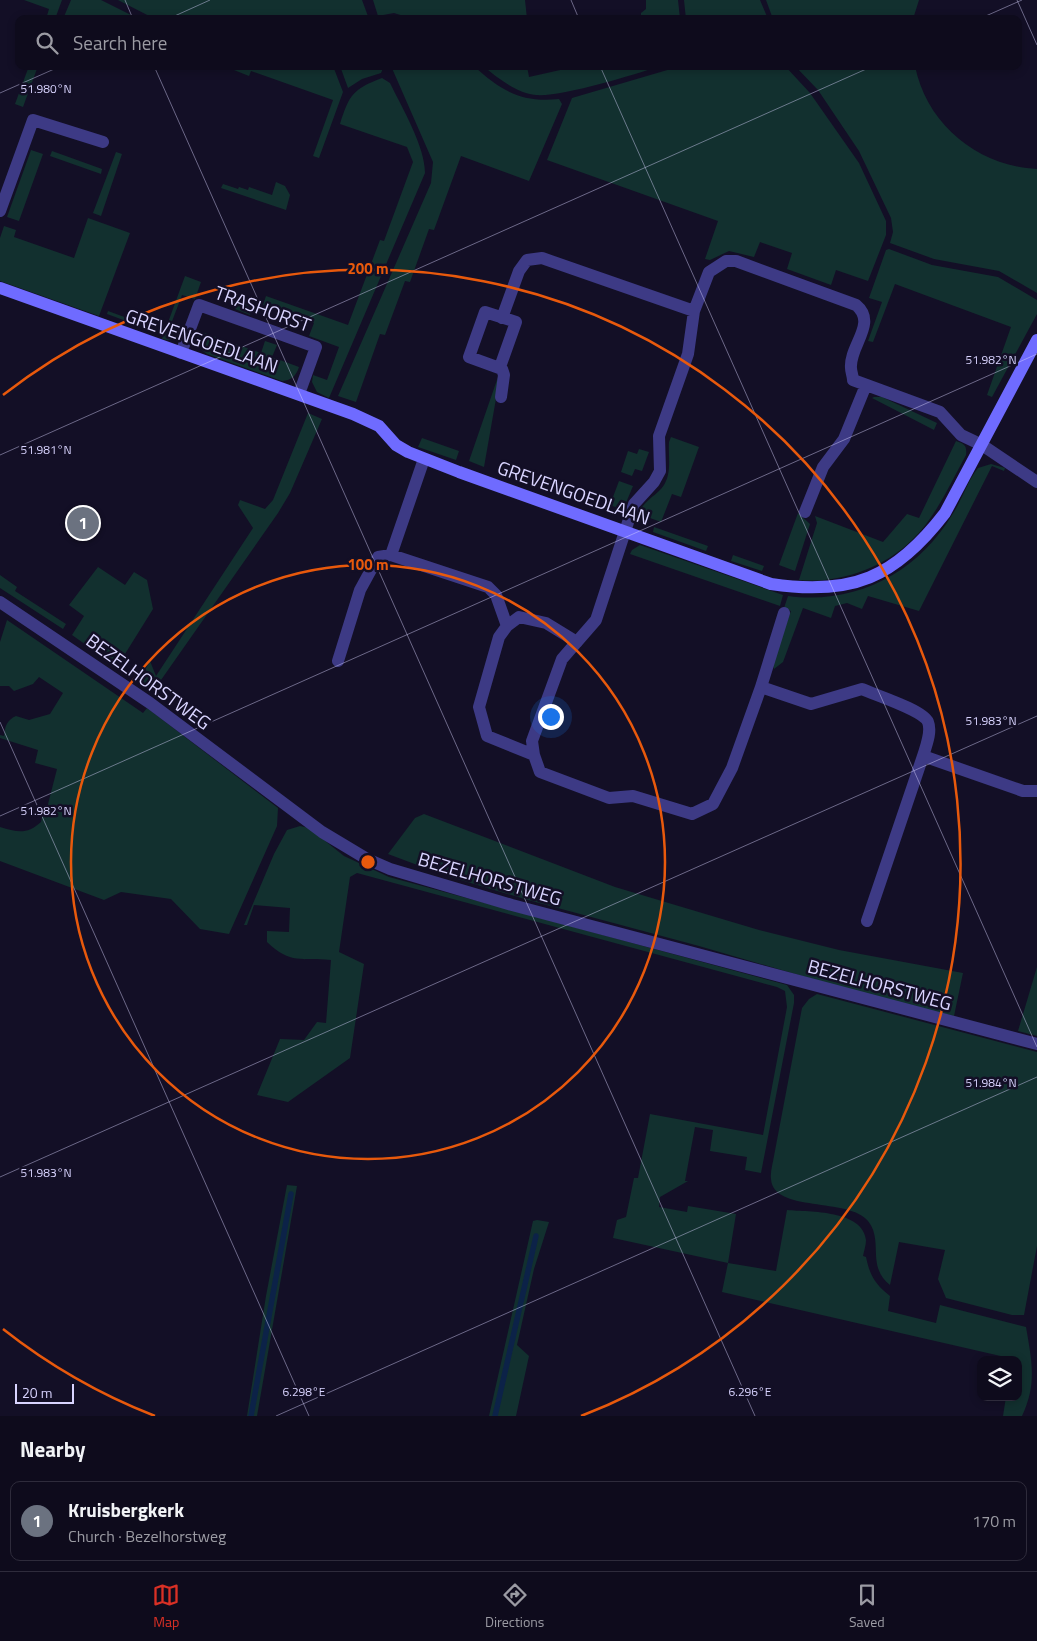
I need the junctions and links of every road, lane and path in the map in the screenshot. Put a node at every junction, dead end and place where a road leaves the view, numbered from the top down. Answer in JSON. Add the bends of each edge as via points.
{"nodes":[{"id":1,"x":103,"y":142,"type":"dead end"},
{"id":2,"x":0,"y":211,"type":"edge"},
{"id":3,"x":0,"y":288,"type":"edge"},
{"id":4,"x":694,"y":311,"type":"junction"},
{"id":5,"x":502,"y":318,"type":"junction"},
{"id":6,"x":1037,"y":340,"type":"edge"},
{"id":7,"x":181,"y":354,"type":"junction"},
{"id":8,"x":500,"y":367,"type":"junction"},
{"id":9,"x":866,"y":385,"type":"junction"},
{"id":10,"x":299,"y":394,"type":"junction"},
{"id":11,"x":500,"y":397,"type":"dead end"},
{"id":12,"x":982,"y":445,"type":"junction"},
{"id":13,"x":424,"y":458,"type":"junction"},
{"id":14,"x":1037,"y":482,"type":"edge"},
{"id":15,"x":805,"y":512,"type":"dead end"},
{"id":16,"x":626,"y":530,"type":"junction"},
{"id":17,"x":391,"y":555,"type":"junction"},
{"id":18,"x":0,"y":602,"type":"edge"},
{"id":19,"x":784,"y":613,"type":"dead end"},
{"id":20,"x":507,"y":626,"type":"junction"},
{"id":21,"x":577,"y":642,"type":"junction"},
{"id":22,"x":338,"y":661,"type":"dead end"},
{"id":23,"x":761,"y":687,"type":"junction"},
{"id":24,"x":534,"y":755,"type":"junction"},
{"id":25,"x":923,"y":756,"type":"junction"},
{"id":26,"x":1037,"y":790,"type":"edge"},
{"id":27,"x":867,"y":921,"type":"dead end"},
{"id":28,"x":1037,"y":1044,"type":"edge"}],
"edges":[{"from":1,"to":2,"type":"street","via":[[33,120]]},
{"from":3,"to":7,"type":"street","name":"GREVENGOEDLAAN"},
{"from":4,"to":5,"type":"street","via":[[542,258],[527,260],[519,271]]},
{"from":4,"to":9,"type":"street","via":[[709,272],[726,261],[736,261],[849,300],[862,310],[865,318],[850,367],[853,380]]},
{"from":4,"to":16,"type":"street","via":[[688,354],[659,436],[660,471],[634,504]]},
{"from":5,"to":8,"type":"street","via":[[516,322]]},
{"from":5,"to":8,"type":"street","via":[[485,312],[469,357]]},
{"from":6,"to":12,"type":"street","name":"GREVENGOEDLAAN"},
{"from":7,"to":10,"type":"street","name":"GREVENGOEDLAAN"},
{"from":7,"to":10,"type":"street","name":"TRASHORST","via":[[199,305],[316,347]]},
{"from":8,"to":11,"type":"street","via":[[504,375]]},
{"from":9,"to":12,"type":"street","via":[[940,412],[961,435]]},
{"from":9,"to":15,"type":"street","via":[[844,439],[823,467]]},
{"from":10,"to":13,"type":"street","name":"GREVENGOEDLAAN","via":[[368,420],[379,426],[396,444]]},
{"from":12,"to":14,"type":"street"},
{"from":12,"to":16,"type":"street","name":"GREVENGOEDLAAN","via":[[945,513],[928,535],[894,565],[850,584],[823,589],[771,584]]},
{"from":13,"to":16,"type":"street","name":"GREVENGOEDLAAN"},
{"from":13,"to":17,"type":"street"},
{"from":16,"to":21,"type":"street","via":[[596,620]]},
{"from":17,"to":20,"type":"street","via":[[488,587],[496,595]]},
{"from":17,"to":22,"type":"street","via":[[378,557],[360,590]]},
{"from":18,"to":28,"type":"street","name":"BEZELHORSTWEG","via":[[144,698],[329,836],[390,869],[504,903]]},
{"from":19,"to":23,"type":"street"},
{"from":20,"to":21,"type":"street","via":[[519,617],[546,623]]},
{"from":20,"to":24,"type":"street","via":[[499,637],[479,707],[487,736]]},
{"from":21,"to":24,"type":"street","via":[[562,659],[532,741]]},
{"from":23,"to":24,"type":"street","via":[[732,768],[713,804],[692,814],[632,796],[610,798],[566,782],[540,772]]},
{"from":23,"to":25,"type":"street","via":[[811,704],[862,689],[920,714],[928,721],[929,735]]},
{"from":25,"to":26,"type":"street","via":[[1023,791]]},
{"from":25,"to":27,"type":"street"}]}
